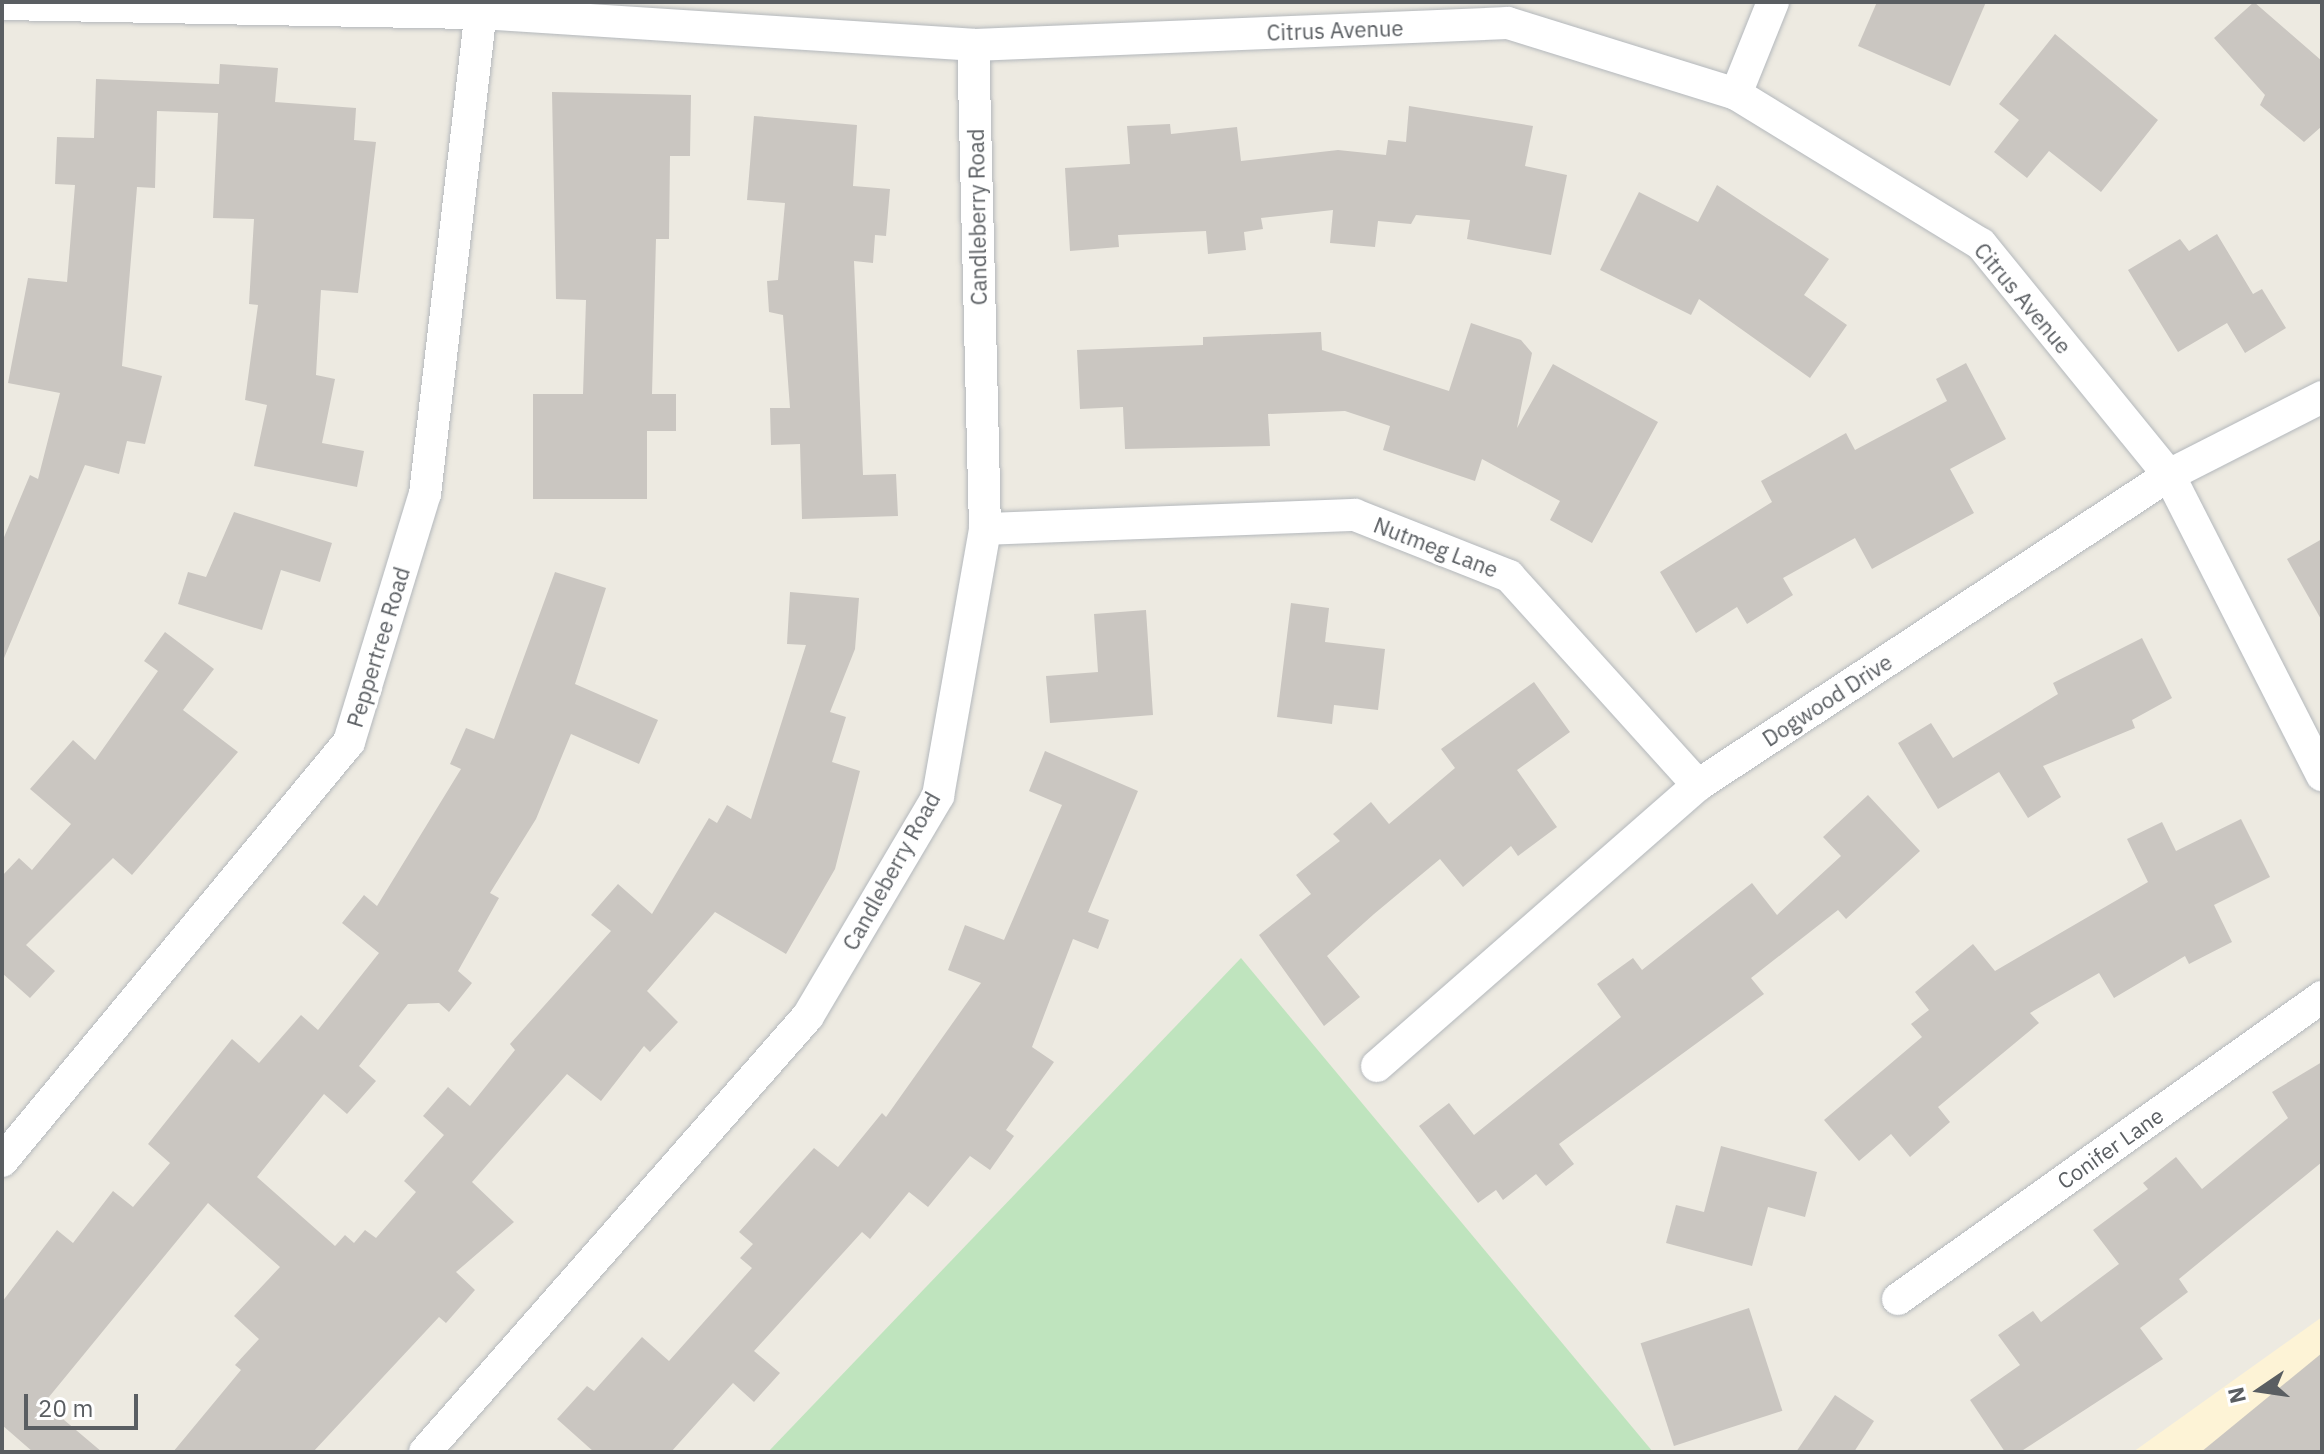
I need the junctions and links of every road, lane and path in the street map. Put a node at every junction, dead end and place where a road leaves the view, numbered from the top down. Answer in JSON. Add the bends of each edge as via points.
{"nodes":[{"id":1,"x":1773,"y":2,"type":"edge"},
{"id":2,"x":2,"y":4,"type":"edge"},
{"id":3,"x":481,"y":13,"type":"junction"},
{"id":4,"x":973,"y":45,"type":"junction"},
{"id":5,"x":1736,"y":94,"type":"junction"},
{"id":6,"x":2322,"y":397,"type":"edge"},
{"id":7,"x":2169,"y":475,"type":"junction"},
{"id":8,"x":985,"y":529,"type":"junction"},
{"id":9,"x":2322,"y":775,"type":"edge"},
{"id":10,"x":1698,"y":785,"type":"junction"},
{"id":11,"x":2322,"y":997,"type":"edge"},
{"id":12,"x":1377,"y":1066,"type":"dead end"},
{"id":13,"x":2,"y":1161,"type":"edge"},
{"id":14,"x":1898,"y":1299,"type":"dead end"},
{"id":15,"x":425,"y":1452,"type":"edge"}],
"edges":[{"from":1,"to":5,"type":"street"},
{"from":2,"to":3,"type":"street","name":"Citrus Avenue"},
{"from":3,"to":4,"type":"street","name":"Citrus Avenue"},
{"from":3,"to":13,"type":"street","name":"Peppertree Road","via":[[425,494],[349,742]]},
{"from":4,"to":5,"type":"street","name":"Citrus Avenue","via":[[1508,23]]},
{"from":4,"to":8,"type":"street","name":"Candleberry Road"},
{"from":5,"to":7,"type":"street","name":"Citrus Avenue","via":[[1981,244]]},
{"from":6,"to":7,"type":"street","name":"Dogwood Drive"},
{"from":7,"to":9,"type":"street","name":"Citrus Avenue"},
{"from":7,"to":10,"type":"street","name":"Dogwood Drive"},
{"from":8,"to":10,"type":"street","name":"Nutmeg Lane","via":[[1355,515],[1509,576]]},
{"from":8,"to":15,"type":"street","name":"Candleberry Road","via":[[938,796],[808,1016]]},
{"from":10,"to":12,"type":"street","name":"Dogwood Drive"},
{"from":11,"to":14,"type":"street","name":"Conifer Lane"}]}
